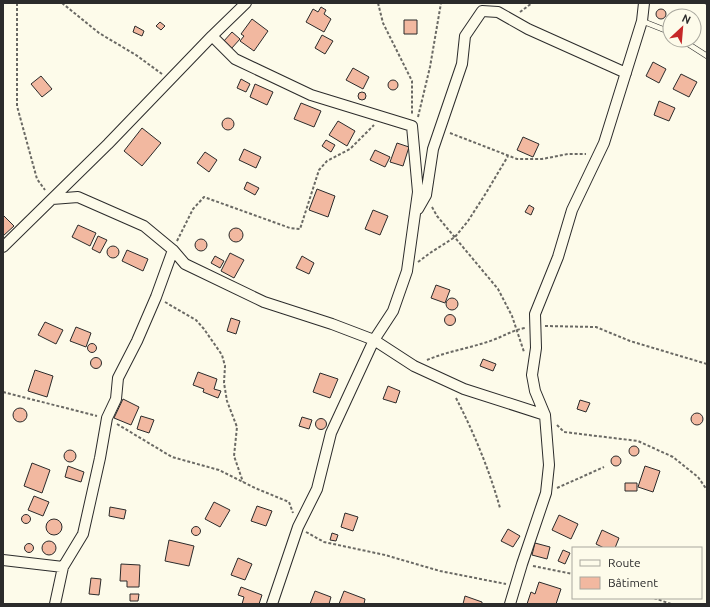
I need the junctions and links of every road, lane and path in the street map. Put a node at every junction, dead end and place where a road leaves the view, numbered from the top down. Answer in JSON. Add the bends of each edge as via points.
{"nodes":[{"id":1,"x":17,"y":3,"type":"edge"},
{"id":2,"x":62,"y":3,"type":"edge"},
{"id":3,"x":246,"y":3,"type":"edge"},
{"id":4,"x":378,"y":3,"type":"edge"},
{"id":5,"x":441,"y":3,"type":"edge"},
{"id":6,"x":532,"y":3,"type":"edge"},
{"id":7,"x":644,"y":3,"type":"edge"},
{"id":8,"x":511,"y":19,"type":"junction"},
{"id":9,"x":642,"y":21,"type":"junction"},
{"id":10,"x":662,"y":29,"type":"edge"},
{"id":11,"x":212,"y":36,"type":"junction"},
{"id":12,"x":694,"y":48,"type":"edge"},
{"id":13,"x":707,"y":56,"type":"edge"},
{"id":14,"x":626,"y":73,"type":"junction"},
{"id":15,"x":174,"y":76,"type":"junction"},
{"id":16,"x":381,"y":117,"type":"junction"},
{"id":17,"x":412,"y":126,"type":"junction"},
{"id":18,"x":440,"y":129,"type":"junction"},
{"id":19,"x":508,"y":155,"type":"junction"},
{"id":20,"x":598,"y":155,"type":"junction"},
{"id":21,"x":426,"y":195,"type":"junction"},
{"id":22,"x":52,"y":199,"type":"junction"},
{"id":23,"x":415,"y":212,"type":"junction"},
{"id":24,"x":454,"y":237,"type":"junction"},
{"id":25,"x":3,"y":247,"type":"edge"},
{"id":26,"x":173,"y":250,"type":"junction"},
{"id":27,"x":407,"y":271,"type":"junction"},
{"id":28,"x":156,"y":296,"type":"junction"},
{"id":29,"x":374,"y":340,"type":"junction"},
{"id":30,"x":525,"y":356,"type":"dead end"},
{"id":31,"x":3,"y":392,"type":"edge"},
{"id":32,"x":546,"y":416,"type":"junction"},
{"id":33,"x":107,"y":418,"type":"junction"},
{"id":34,"x":604,"y":467,"type":"dead end"},
{"id":35,"x":243,"y":482,"type":"junction"},
{"id":36,"x":707,"y":490,"type":"edge"},
{"id":37,"x":546,"y":493,"type":"junction"},
{"id":38,"x":298,"y":527,"type":"junction"},
{"id":39,"x":3,"y":560,"type":"edge"},
{"id":40,"x":522,"y":564,"type":"junction"},
{"id":41,"x":63,"y":567,"type":"junction"},
{"id":42,"x":572,"y":574,"type":"edge"},
{"id":43,"x":515,"y":586,"type":"junction"},
{"id":44,"x":657,"y":599,"type":"edge"},
{"id":45,"x":55,"y":604,"type":"edge"},
{"id":46,"x":272,"y":604,"type":"edge"},
{"id":47,"x":510,"y":604,"type":"edge"},
{"id":48,"x":671,"y":604,"type":"edge"}],
"edges":[{"from":1,"to":22,"type":"path","via":[[17,106],[37,179]]},
{"from":2,"to":15,"type":"path","via":[[99,33],[136,55],[160,74]]},
{"from":3,"to":11,"type":"street"},
{"from":4,"to":17,"type":"path","via":[[383,23],[412,81]]},
{"from":5,"to":17,"type":"path","via":[[430,67],[416,123]]},
{"from":6,"to":8,"type":"path"},
{"from":7,"to":9,"type":"street"},
{"from":8,"to":14,"type":"street"},
{"from":8,"to":18,"type":"street","via":[[498,12],[482,11],[465,36],[462,64]]},
{"from":9,"to":10,"type":"lane"},
{"from":9,"to":14,"type":"street"},
{"from":11,"to":15,"type":"street"},
{"from":11,"to":16,"type":"street","via":[[235,59],[311,95]]},
{"from":12,"to":13,"type":"lane"},
{"from":14,"to":20,"type":"street"},
{"from":15,"to":22,"type":"street"},
{"from":16,"to":17,"type":"street"},
{"from":16,"to":26,"type":"path","via":[[350,149],[327,161],[319,170],[300,229],[290,228],[204,197],[193,209]]},
{"from":17,"to":23,"type":"street","via":[[418,192]]},
{"from":18,"to":19,"type":"path"},
{"from":18,"to":21,"type":"street","via":[[433,149]]},
{"from":19,"to":20,"type":"path","via":[[517,159],[542,159],[568,154]]},
{"from":19,"to":24,"type":"path","via":[[472,216]]},
{"from":20,"to":32,"type":"street","via":[[572,210],[558,257],[535,314],[536,348],[532,375],[535,391]]},
{"from":21,"to":23,"type":"street"},
{"from":21,"to":24,"type":"path","via":[[437,216]]},
{"from":22,"to":25,"type":"street"},
{"from":22,"to":26,"type":"street","via":[[78,197],[144,226]]},
{"from":23,"to":27,"type":"street"},
{"from":24,"to":27,"type":"path"},
{"from":24,"to":30,"type":"path","via":[[498,289],[512,316]]},
{"from":26,"to":28,"type":"street"},
{"from":26,"to":29,"type":"street","via":[[185,264],[264,302]]},
{"from":27,"to":29,"type":"street","via":[[393,311]]},
{"from":28,"to":33,"type":"street","via":[[138,341],[118,378],[116,399]]},
{"from":28,"to":35,"type":"path","via":[[196,320],[222,355],[227,401],[237,427],[234,456]]},
{"from":29,"to":32,"type":"street","via":[[414,366],[464,389]]},
{"from":29,"to":38,"type":"street","via":[[331,433],[317,489]]},
{"from":31,"to":33,"type":"path"},
{"from":32,"to":36,"type":"path","via":[[564,432],[638,441],[673,457],[698,477]]},
{"from":32,"to":37,"type":"street","via":[[549,465]]},
{"from":33,"to":35,"type":"path","via":[[172,457],[218,470]]},
{"from":33,"to":41,"type":"street","via":[[83,534]]},
{"from":34,"to":37,"type":"path"},
{"from":35,"to":38,"type":"path","via":[[290,502]]},
{"from":37,"to":40,"type":"street"},
{"from":38,"to":43,"type":"path","via":[[324,542],[440,571]]},
{"from":38,"to":46,"type":"street"},
{"from":39,"to":41,"type":"street"},
{"from":40,"to":42,"type":"path"},
{"from":40,"to":43,"type":"street"},
{"from":41,"to":45,"type":"street"},
{"from":43,"to":47,"type":"street"},
{"from":44,"to":48,"type":"path"}]}
